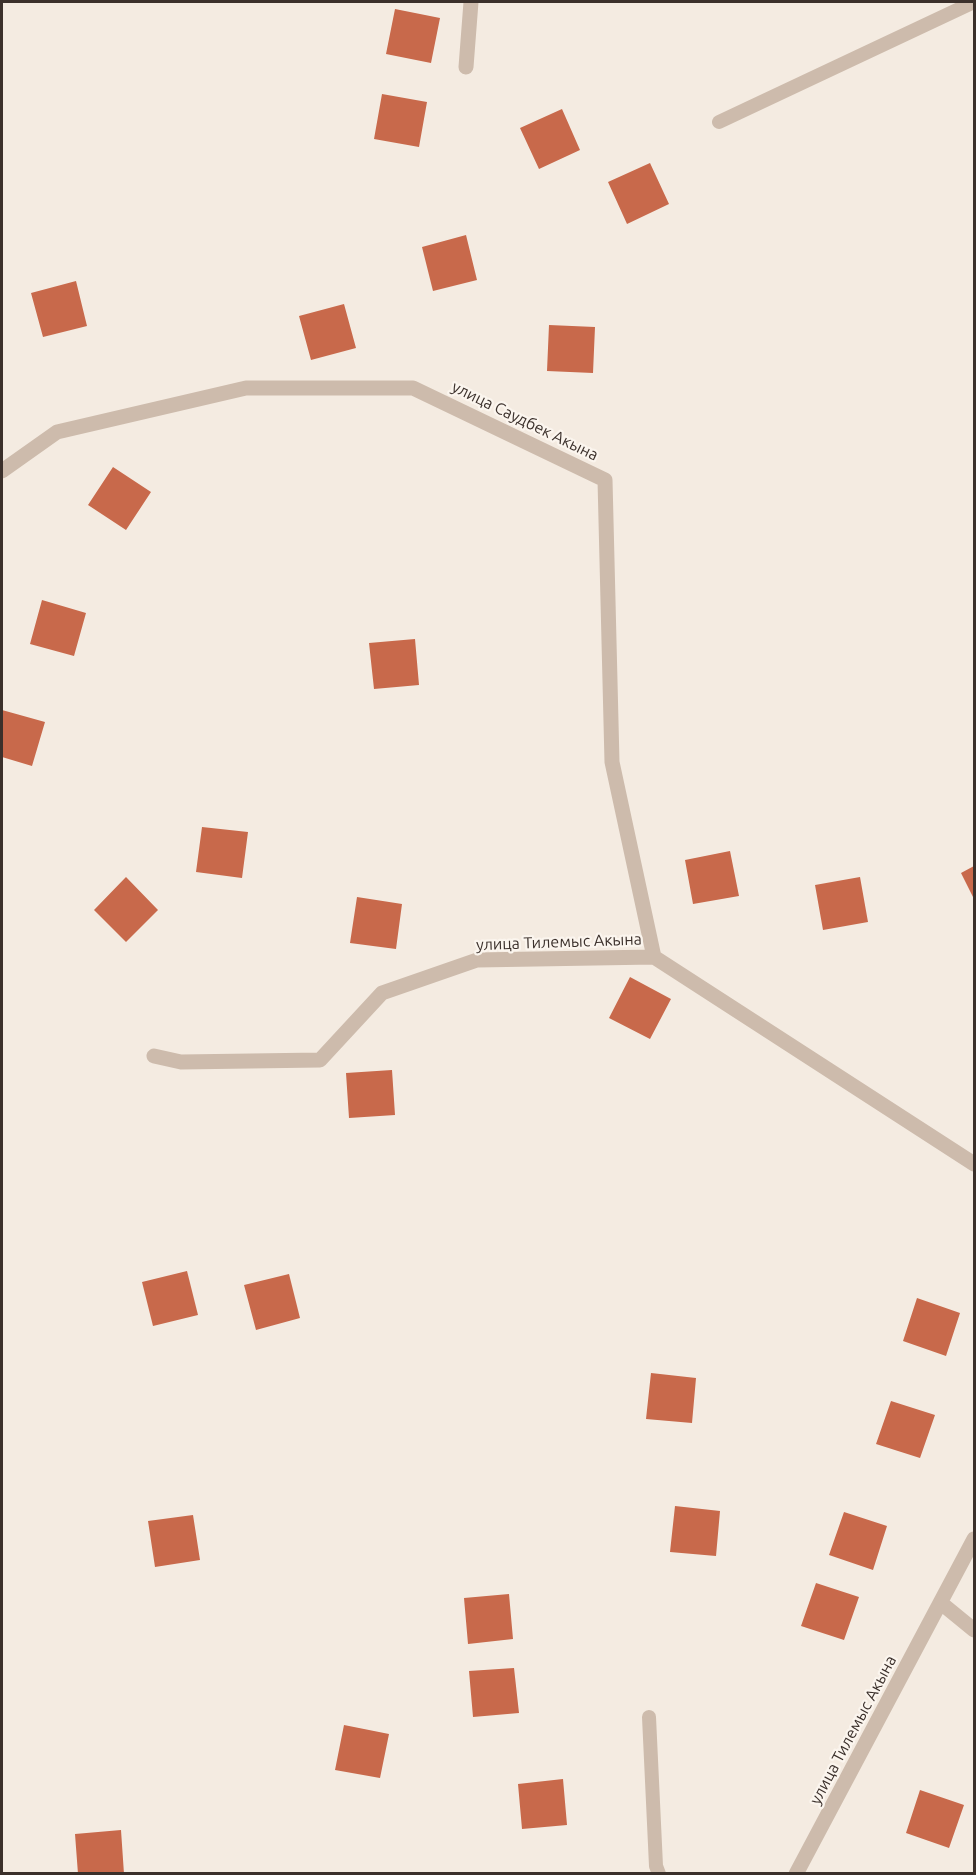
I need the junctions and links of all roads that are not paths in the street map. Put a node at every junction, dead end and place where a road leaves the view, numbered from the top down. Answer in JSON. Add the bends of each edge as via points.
{"nodes":[{"id":1,"x":471,"y":2,"type":"edge"},
{"id":2,"x":975,"y":2,"type":"edge"},
{"id":3,"x":466,"y":67,"type":"dead end"},
{"id":4,"x":719,"y":122,"type":"dead end"},
{"id":5,"x":2,"y":471,"type":"edge"},
{"id":6,"x":654,"y":957,"type":"junction"},
{"id":7,"x":154,"y":1056,"type":"dead end"},
{"id":8,"x":975,"y":1164,"type":"edge"},
{"id":9,"x":975,"y":1539,"type":"edge"},
{"id":10,"x":941,"y":1603,"type":"junction"},
{"id":11,"x":975,"y":1630,"type":"edge"},
{"id":12,"x":650,"y":1717,"type":"dead end"},
{"id":13,"x":658,"y":1874,"type":"edge"},
{"id":14,"x":796,"y":1874,"type":"edge"}],
"edges":[{"from":1,"to":3,"type":"street"},
{"from":2,"to":4,"type":"lane"},
{"from":5,"to":6,"type":"street","name":"улица Саудбек Акына","via":[[57,432],[246,388],[412,388],[605,480],[612,762]]},
{"from":6,"to":7,"type":"street","name":"улица Тилемыс Акына","via":[[477,960],[381,993],[320,1060],[181,1062]]},
{"from":6,"to":8,"type":"street","name":"улица Тилемыс Акына"},
{"from":9,"to":10,"type":"street","name":"улица Тилемыс Акына"},
{"from":10,"to":11,"type":"street"},
{"from":10,"to":14,"type":"street","name":"улица Тилемыс Акына"},
{"from":12,"to":13,"type":"lane"}]}
